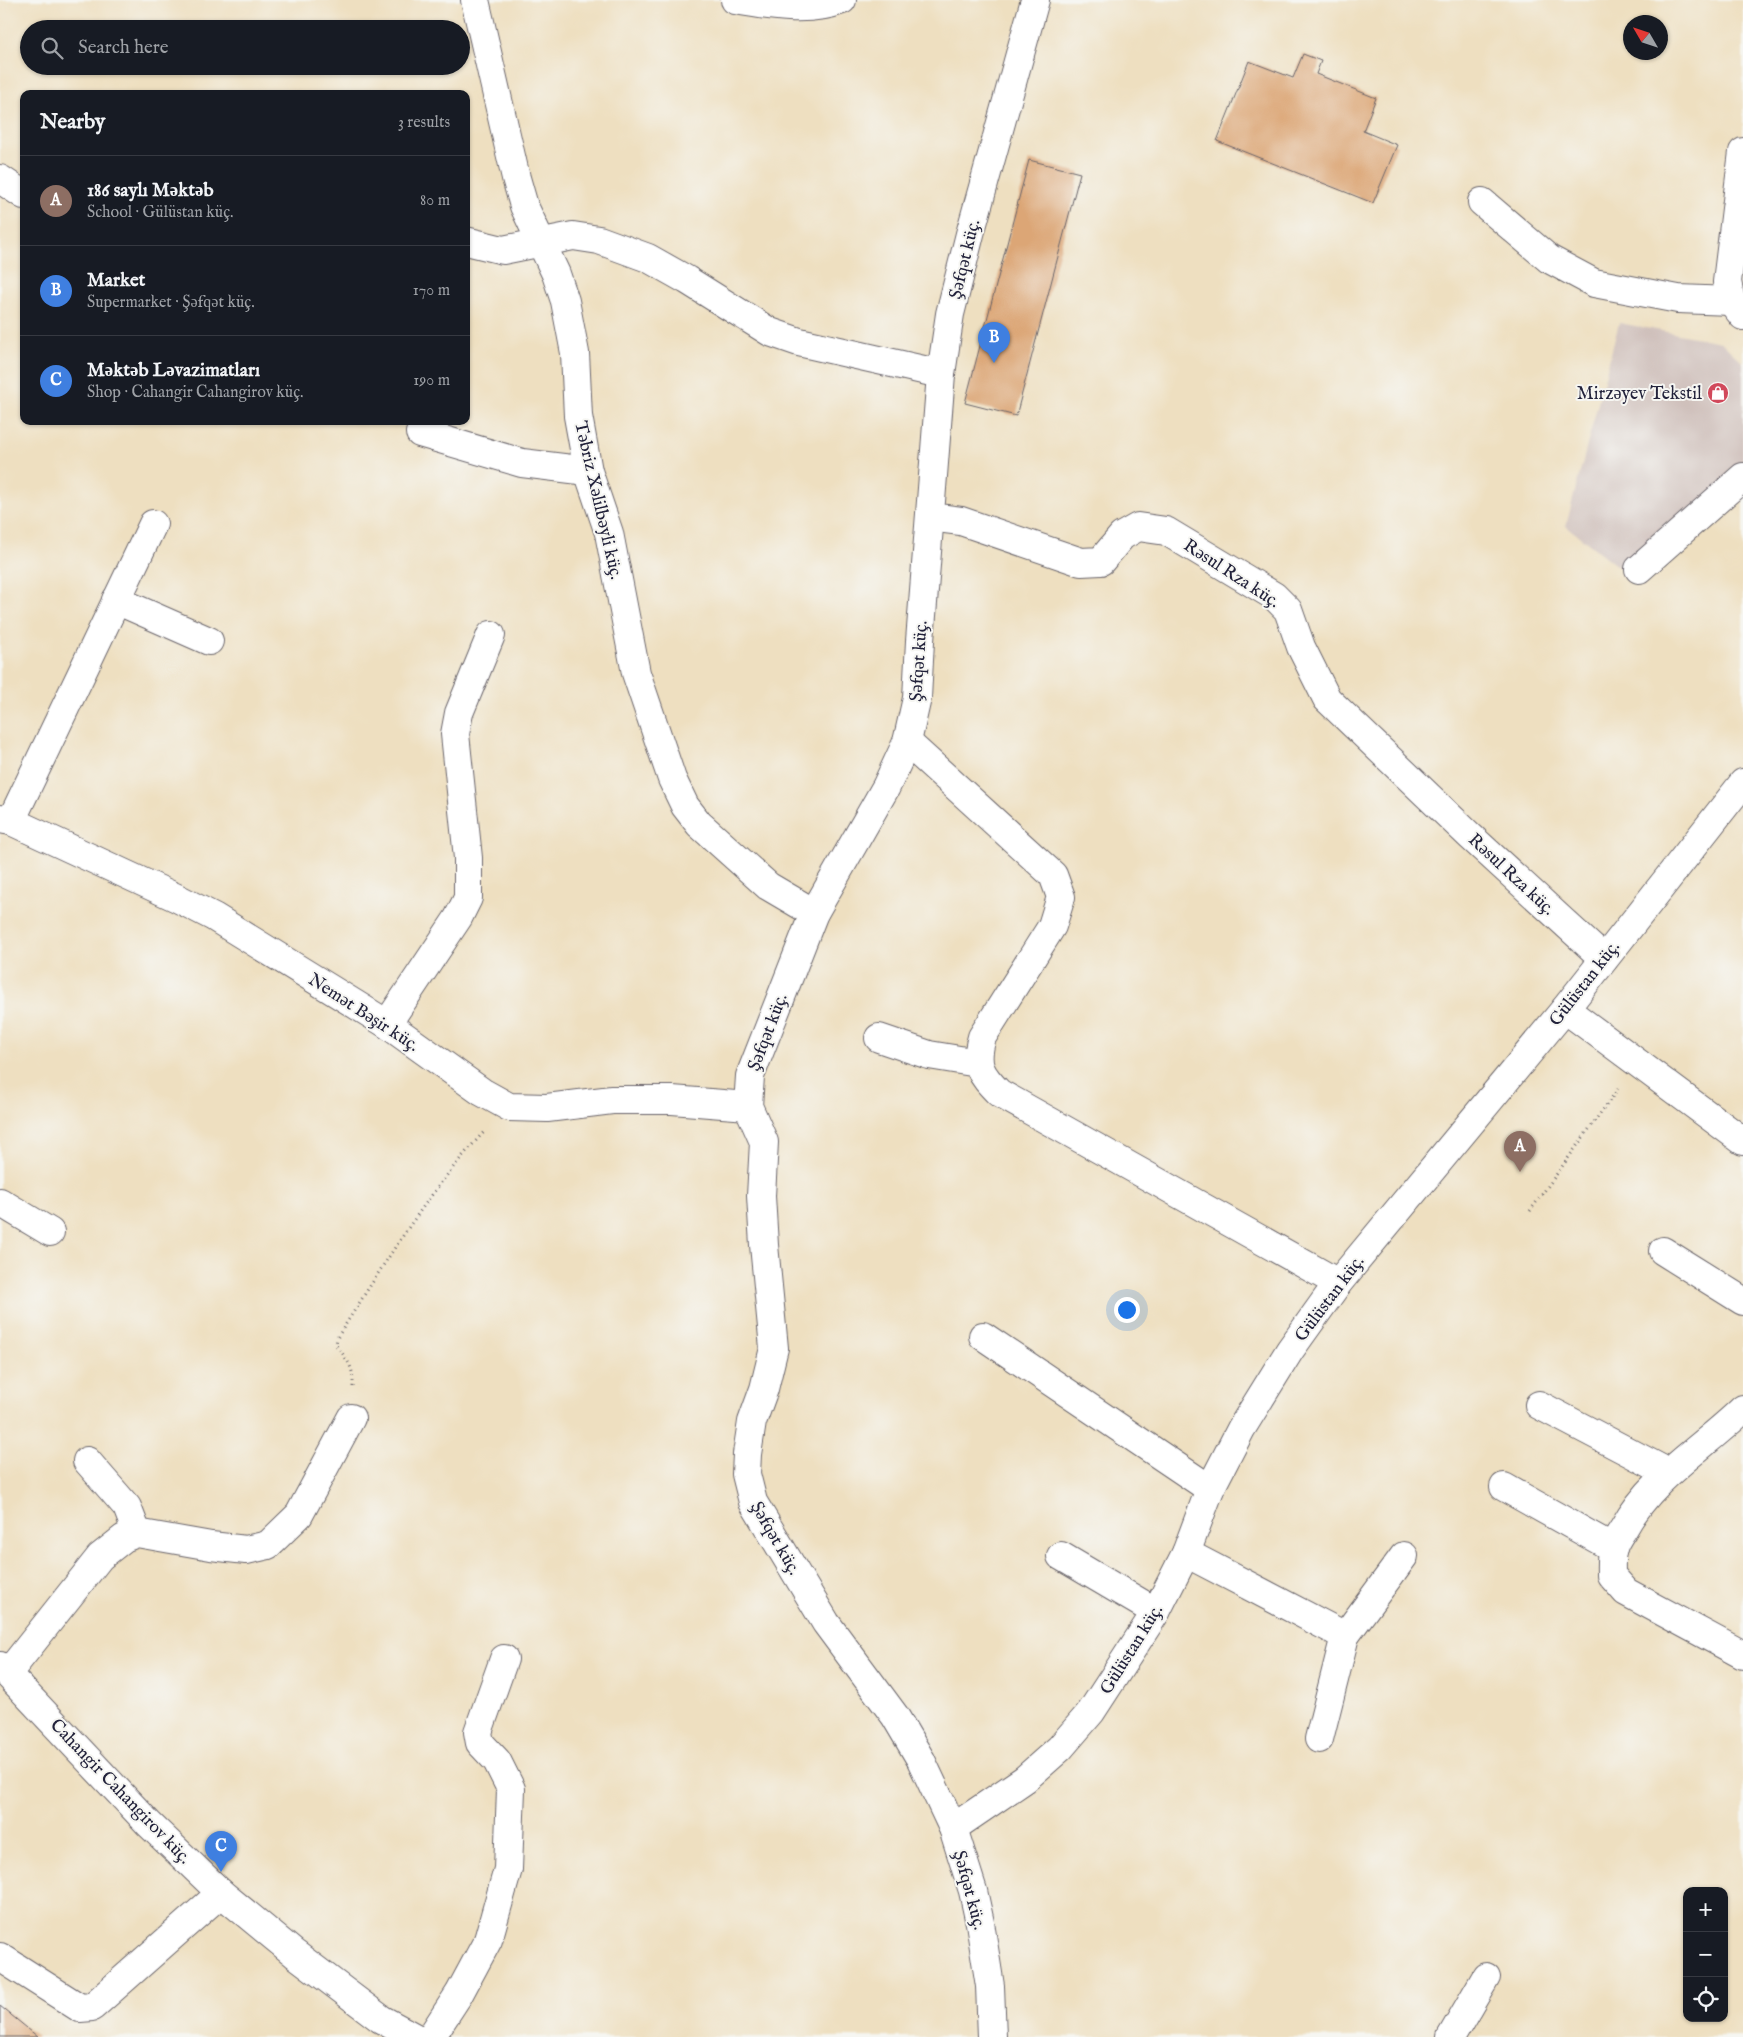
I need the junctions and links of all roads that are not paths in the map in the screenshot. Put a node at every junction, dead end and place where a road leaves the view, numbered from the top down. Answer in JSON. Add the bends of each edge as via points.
{"nodes":[{"id":1,"x":475,"y":0,"type":"edge"},
{"id":2,"x":735,"y":0,"type":"edge"},
{"id":3,"x":842,"y":0,"type":"edge"},
{"id":4,"x":1035,"y":0,"type":"edge"},
{"id":5,"x":1743,"y":152,"type":"edge"},
{"id":6,"x":0,"y":179,"type":"edge"},
{"id":7,"x":20,"y":192,"type":"edge"},
{"id":8,"x":1482,"y":202,"type":"dead end"},
{"id":9,"x":470,"y":242,"type":"edge"},
{"id":10,"x":541,"y":242,"type":"junction"},
{"id":11,"x":1737,"y":308,"type":"edge"},
{"id":12,"x":941,"y":374,"type":"junction"},
{"id":13,"x":420,"y":433,"type":"dead end"},
{"id":14,"x":588,"y":471,"type":"junction"},
{"id":15,"x":1743,"y":477,"type":"edge"},
{"id":16,"x":930,"y":517,"type":"junction"},
{"id":17,"x":153,"y":524,"type":"dead end"},
{"id":18,"x":1639,"y":569,"type":"dead end"},
{"id":19,"x":116,"y":600,"type":"junction"},
{"id":20,"x":491,"y":635,"type":"dead end"},
{"id":21,"x":209,"y":642,"type":"dead end"},
{"id":22,"x":907,"y":742,"type":"junction"},
{"id":23,"x":1743,"y":783,"type":"edge"},
{"id":24,"x":6,"y":820,"type":"edge"},
{"id":25,"x":814,"y":913,"type":"junction"},
{"id":26,"x":1604,"y":959,"type":"junction"},
{"id":27,"x":1565,"y":1009,"type":"junction"},
{"id":28,"x":387,"y":1024,"type":"junction"},
{"id":29,"x":879,"y":1038,"type":"dead end"},
{"id":30,"x":978,"y":1063,"type":"junction"},
{"id":31,"x":748,"y":1106,"type":"junction"},
{"id":32,"x":1743,"y":1141,"type":"edge"},
{"id":33,"x":0,"y":1202,"type":"edge"},
{"id":34,"x":50,"y":1232,"type":"dead end"},
{"id":35,"x":1663,"y":1251,"type":"dead end"},
{"id":36,"x":1338,"y":1283,"type":"junction"},
{"id":37,"x":1743,"y":1301,"type":"edge"},
{"id":38,"x":983,"y":1336,"type":"dead end"},
{"id":39,"x":1540,"y":1405,"type":"dead end"},
{"id":40,"x":1743,"y":1409,"type":"edge"},
{"id":41,"x":351,"y":1418,"type":"road end"},
{"id":42,"x":87,"y":1461,"type":"dead end"},
{"id":43,"x":1667,"y":1472,"type":"junction"},
{"id":44,"x":1504,"y":1487,"type":"dead end"},
{"id":45,"x":1210,"y":1489,"type":"junction"},
{"id":46,"x":137,"y":1533,"type":"junction"},
{"id":47,"x":1613,"y":1548,"type":"junction"},
{"id":48,"x":1186,"y":1553,"type":"junction"},
{"id":49,"x":1061,"y":1556,"type":"dead end"},
{"id":50,"x":1404,"y":1556,"type":"dead end"},
{"id":51,"x":1156,"y":1612,"type":"junction"},
{"id":52,"x":1345,"y":1636,"type":"junction"},
{"id":53,"x":1743,"y":1655,"type":"edge"},
{"id":54,"x":504,"y":1659,"type":"dead end"},
{"id":55,"x":4,"y":1669,"type":"edge"},
{"id":56,"x":1319,"y":1739,"type":"dead end"},
{"id":57,"x":953,"y":1828,"type":"junction"},
{"id":58,"x":221,"y":1893,"type":"junction"},
{"id":59,"x":0,"y":1957,"type":"edge"},
{"id":60,"x":1486,"y":1977,"type":"dead end"},
{"id":61,"x":414,"y":2037,"type":"edge"},
{"id":62,"x":431,"y":2037,"type":"edge"},
{"id":63,"x":992,"y":2037,"type":"edge"},
{"id":64,"x":1451,"y":2037,"type":"edge"}],
"edges":[{"from":1,"to":10,"type":"street","name":"Təbriz Xəlilbəyli küç.","via":[[516,178],[524,206]]},
{"from":2,"to":3,"type":"street","via":[[802,8]]},
{"from":4,"to":12,"type":"street","name":"Şəfqət küç.","via":[[968,242],[950,314]]},
{"from":5,"to":11,"type":"street","via":[[1727,282]]},
{"from":6,"to":7,"type":"street"},
{"from":8,"to":11,"type":"street","via":[[1550,259],[1594,284]]},
{"from":9,"to":10,"type":"street","via":[[503,250]]},
{"from":10,"to":12,"type":"street","via":[[573,236],[599,240],[648,258],[770,332],[799,342]]},
{"from":10,"to":14,"type":"street","name":"Təbriz Xəlilbəyli küç.","via":[[556,274],[568,318],[575,353],[578,416]]},
{"from":12,"to":16,"type":"street","name":"Şəfqət küç."},
{"from":13,"to":14,"type":"street","via":[[522,463]]},
{"from":14,"to":25,"type":"street","name":"Təbriz Xəlilbəyli küç.","via":[[609,533],[636,674],[685,806],[699,824],[768,886]]},
{"from":15,"to":18,"type":"street"},
{"from":16,"to":22,"type":"street","name":"Şəfqət küç.","via":[[917,698]]},
{"from":16,"to":26,"type":"street","name":"Rəsul Rza küç.","via":[[960,522],[1081,562],[1101,560],[1122,536],[1138,527],[1166,531],[1274,596],[1288,610],[1301,647],[1327,699]]},
{"from":17,"to":19,"type":"street"},
{"from":19,"to":21,"type":"street"},
{"from":19,"to":24,"type":"street"},
{"from":20,"to":28,"type":"street","via":[[459,714],[455,734],[468,858],[468,898]]},
{"from":22,"to":25,"type":"street","name":"Şəfqət küç.","via":[[886,787]]},
{"from":22,"to":30,"type":"street","via":[[1053,875],[1061,897],[1052,926],[982,1037]]},
{"from":23,"to":26,"type":"street","name":"Gülüstan küç."},
{"from":24,"to":28,"type":"street","name":"Nemət Bəşir küç.","via":[[214,917]]},
{"from":25,"to":31,"type":"street","name":"Şəfqət küç.","via":[[750,1076]]},
{"from":26,"to":27,"type":"street","name":"Gülüstan küç."},
{"from":27,"to":32,"type":"street"},
{"from":27,"to":36,"type":"street","name":"Gülüstan küç."},
{"from":28,"to":31,"type":"street","name":"Nemət Bəşir küç.","via":[[482,1092],[509,1107],[547,1108],[612,1100],[672,1100]]},
{"from":29,"to":30,"type":"street","via":[[929,1055]]},
{"from":30,"to":36,"type":"street","via":[[986,1080],[999,1093]]},
{"from":31,"to":57,"type":"street","name":"Şəfqət küç.","via":[[764,1142],[761,1196],[774,1348],[752,1422],[747,1454],[746,1474],[753,1502],[826,1623],[895,1716],[921,1760]]},
{"from":33,"to":34,"type":"street"},
{"from":35,"to":37,"type":"street"},
{"from":36,"to":45,"type":"street","name":"Gülüstan küç.","via":[[1290,1350]]},
{"from":38,"to":45,"type":"street"},
{"from":39,"to":43,"type":"street"},
{"from":40,"to":43,"type":"street"},
{"from":41,"to":46,"type":"street","via":[[299,1515],[268,1545],[246,1550]]},
{"from":42,"to":46,"type":"street","via":[[127,1507]]},
{"from":43,"to":47,"type":"street","via":[[1644,1497]]},
{"from":44,"to":47,"type":"street"},
{"from":45,"to":48,"type":"street","name":"Gülüstan küç."},
{"from":46,"to":55,"type":"street","via":[[124,1538],[100,1557]]},
{"from":47,"to":53,"type":"street","via":[[1611,1575],[1626,1592]]},
{"from":48,"to":51,"type":"street","name":"Gülüstan küç."},
{"from":48,"to":52,"type":"street"},
{"from":49,"to":51,"type":"street"},
{"from":50,"to":52,"type":"street"},
{"from":51,"to":57,"type":"street","name":"Gülüstan küç.","via":[[1091,1712],[1060,1748],[1025,1779]]},
{"from":52,"to":56,"type":"street"},
{"from":54,"to":62,"type":"street","via":[[478,1732],[480,1743],[497,1761],[511,1789],[508,1869],[488,1940],[460,1994]]},
{"from":55,"to":58,"type":"street","name":"Cahangir Cahangirov küç.","via":[[149,1824]]},
{"from":57,"to":63,"type":"street","name":"Şəfqət küç.","via":[[980,1923],[990,1986]]},
{"from":58,"to":59,"type":"street","via":[[92,2007],[80,2008]]},
{"from":58,"to":61,"type":"street","name":"Cahangir Cahangirov küç.","via":[[381,2019]]},
{"from":60,"to":64,"type":"street"}]}
